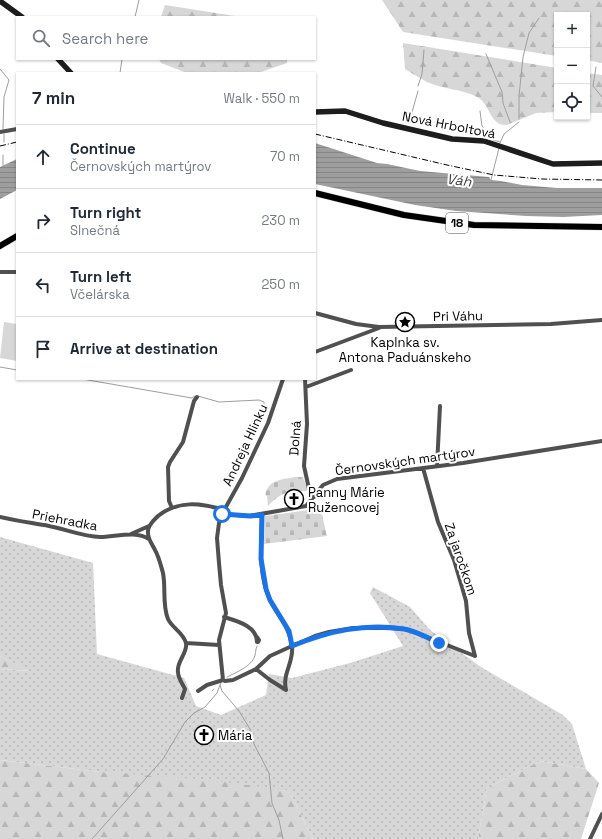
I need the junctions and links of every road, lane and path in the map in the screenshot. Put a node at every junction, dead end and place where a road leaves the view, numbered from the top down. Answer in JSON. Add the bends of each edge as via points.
{"nodes":[{"id":1,"x":0,"y":1,"type":"edge"},
{"id":2,"x":21,"y":16,"type":"edge"},
{"id":3,"x":59,"y":60,"type":"edge"},
{"id":4,"x":71,"y":72,"type":"edge"},
{"id":5,"x":316,"y":112,"type":"edge"},
{"id":6,"x":16,"y":129,"type":"edge"},
{"id":7,"x":0,"y":132,"type":"edge"},
{"id":8,"x":602,"y":163,"type":"edge"},
{"id":9,"x":316,"y":193,"type":"edge"},
{"id":10,"x":602,"y":227,"type":"edge"},
{"id":11,"x":16,"y":237,"type":"edge"},
{"id":12,"x":0,"y":246,"type":"edge"},
{"id":13,"x":0,"y":272,"type":"edge"},
{"id":14,"x":16,"y":272,"type":"edge"},
{"id":15,"x":316,"y":313,"type":"edge"},
{"id":16,"x":602,"y":320,"type":"edge"},
{"id":17,"x":379,"y":327,"type":"junction"},
{"id":18,"x":316,"y":352,"type":"edge"},
{"id":19,"x":351,"y":370,"type":"dead end"},
{"id":20,"x":283,"y":380,"type":"edge"},
{"id":21,"x":305,"y":380,"type":"edge"},
{"id":22,"x":306,"y":387,"type":"junction"},
{"id":23,"x":196,"y":397,"type":"dead end"},
{"id":24,"x":440,"y":406,"type":"dead end"},
{"id":25,"x":602,"y":441,"type":"edge"},
{"id":26,"x":437,"y":466,"type":"junction"},
{"id":27,"x":423,"y":468,"type":"junction"},
{"id":28,"x":314,"y":497,"type":"junction"},
{"id":29,"x":172,"y":508,"type":"junction"},
{"id":30,"x":223,"y":512,"type":"junction"},
{"id":31,"x":262,"y":515,"type":"junction"},
{"id":32,"x":0,"y":517,"type":"edge"},
{"id":33,"x":149,"y":526,"type":"junction"},
{"id":34,"x":125,"y":536,"type":"junction"},
{"id":35,"x":149,"y":539,"type":"junction"},
{"id":36,"x":225,"y":615,"type":"junction"},
{"id":37,"x":257,"y":638,"type":"dead end"},
{"id":38,"x":186,"y":643,"type":"junction"},
{"id":39,"x":219,"y":645,"type":"junction"},
{"id":40,"x":292,"y":646,"type":"junction"},
{"id":41,"x":256,"y":669,"type":"junction"},
{"id":42,"x":224,"y":680,"type":"junction"},
{"id":43,"x":198,"y":691,"type":"dead end"},
{"id":44,"x":182,"y":698,"type":"dead end"},
{"id":45,"x":602,"y":814,"type":"edge"},
{"id":46,"x":590,"y":839,"type":"edge"}],
"edges":[{"from":1,"to":2,"type":"street"},
{"from":3,"to":4,"type":"street"},
{"from":5,"to":8,"type":"street","name":"Nová Hrboltová","via":[[345,111],[383,123],[458,140],[484,141],[553,164]]},
{"from":6,"to":7,"type":"street"},
{"from":9,"to":10,"type":"main road","number":"18","via":[[404,214],[466,224]]},
{"from":11,"to":12,"type":"main road"},
{"from":13,"to":14,"type":"street"},
{"from":15,"to":17,"type":"street","name":"Pri Váhu"},
{"from":16,"to":17,"type":"street","name":"Pri Váhu","via":[[551,324]]},
{"from":17,"to":18,"type":"street"},
{"from":19,"to":22,"type":"street"},
{"from":20,"to":30,"type":"street","name":"Andreja Hlinku","via":[[268,423]]},
{"from":21,"to":22,"type":"street","name":"Dolná"},
{"from":22,"to":28,"type":"street","name":"Dolná","via":[[308,424],[304,466],[309,489]]},
{"from":23,"to":29,"type":"street","via":[[183,442],[168,467],[169,501]]},
{"from":24,"to":26,"type":"street"},
{"from":25,"to":26,"type":"street","name":"Černovských martýrov"},
{"from":26,"to":27,"type":"street","name":"Černovských martýrov"},
{"from":27,"to":28,"type":"street","name":"Černovských martýrov","via":[[336,479],[324,485]]},
{"from":27,"to":40,"type":"street","name":"Za jaročkom","via":[[438,522],[454,560],[466,601],[469,633],[475,656],[406,630],[385,628],[353,628],[329,632]]},
{"from":28,"to":31,"type":"street","name":"Černovských martýrov","via":[[306,506]]},
{"from":29,"to":30,"type":"street","name":"Černovských martýrov","via":[[196,504]]},
{"from":29,"to":33,"type":"street"},
{"from":30,"to":31,"type":"street","name":"Černovských martýrov"},
{"from":30,"to":36,"type":"street","name":"Andreja Hlinku","via":[[217,538]]},
{"from":31,"to":40,"type":"street","via":[[261,559],[266,589],[289,631]]},
{"from":32,"to":34,"type":"street","name":"Priehradka","via":[[94,537]]},
{"from":33,"to":34,"type":"street"},
{"from":33,"to":35,"type":"street"},
{"from":34,"to":35,"type":"street","name":"Priehradka","via":[[144,536]]},
{"from":35,"to":38,"type":"street","via":[[163,573],[165,612],[168,620],[182,634]]},
{"from":36,"to":37,"type":"street","via":[[252,629]]},
{"from":36,"to":39,"type":"street"},
{"from":38,"to":39,"type":"street"},
{"from":38,"to":44,"type":"street","via":[[177,670],[185,688]]},
{"from":39,"to":42,"type":"street"},
{"from":40,"to":41,"type":"street","via":[[270,656]]},
{"from":40,"to":41,"type":"street","via":[[284,683],[286,690]]},
{"from":41,"to":42,"type":"street","via":[[233,680]]},
{"from":42,"to":43,"type":"street","via":[[207,685]]},
{"from":45,"to":46,"type":"street"}]}
